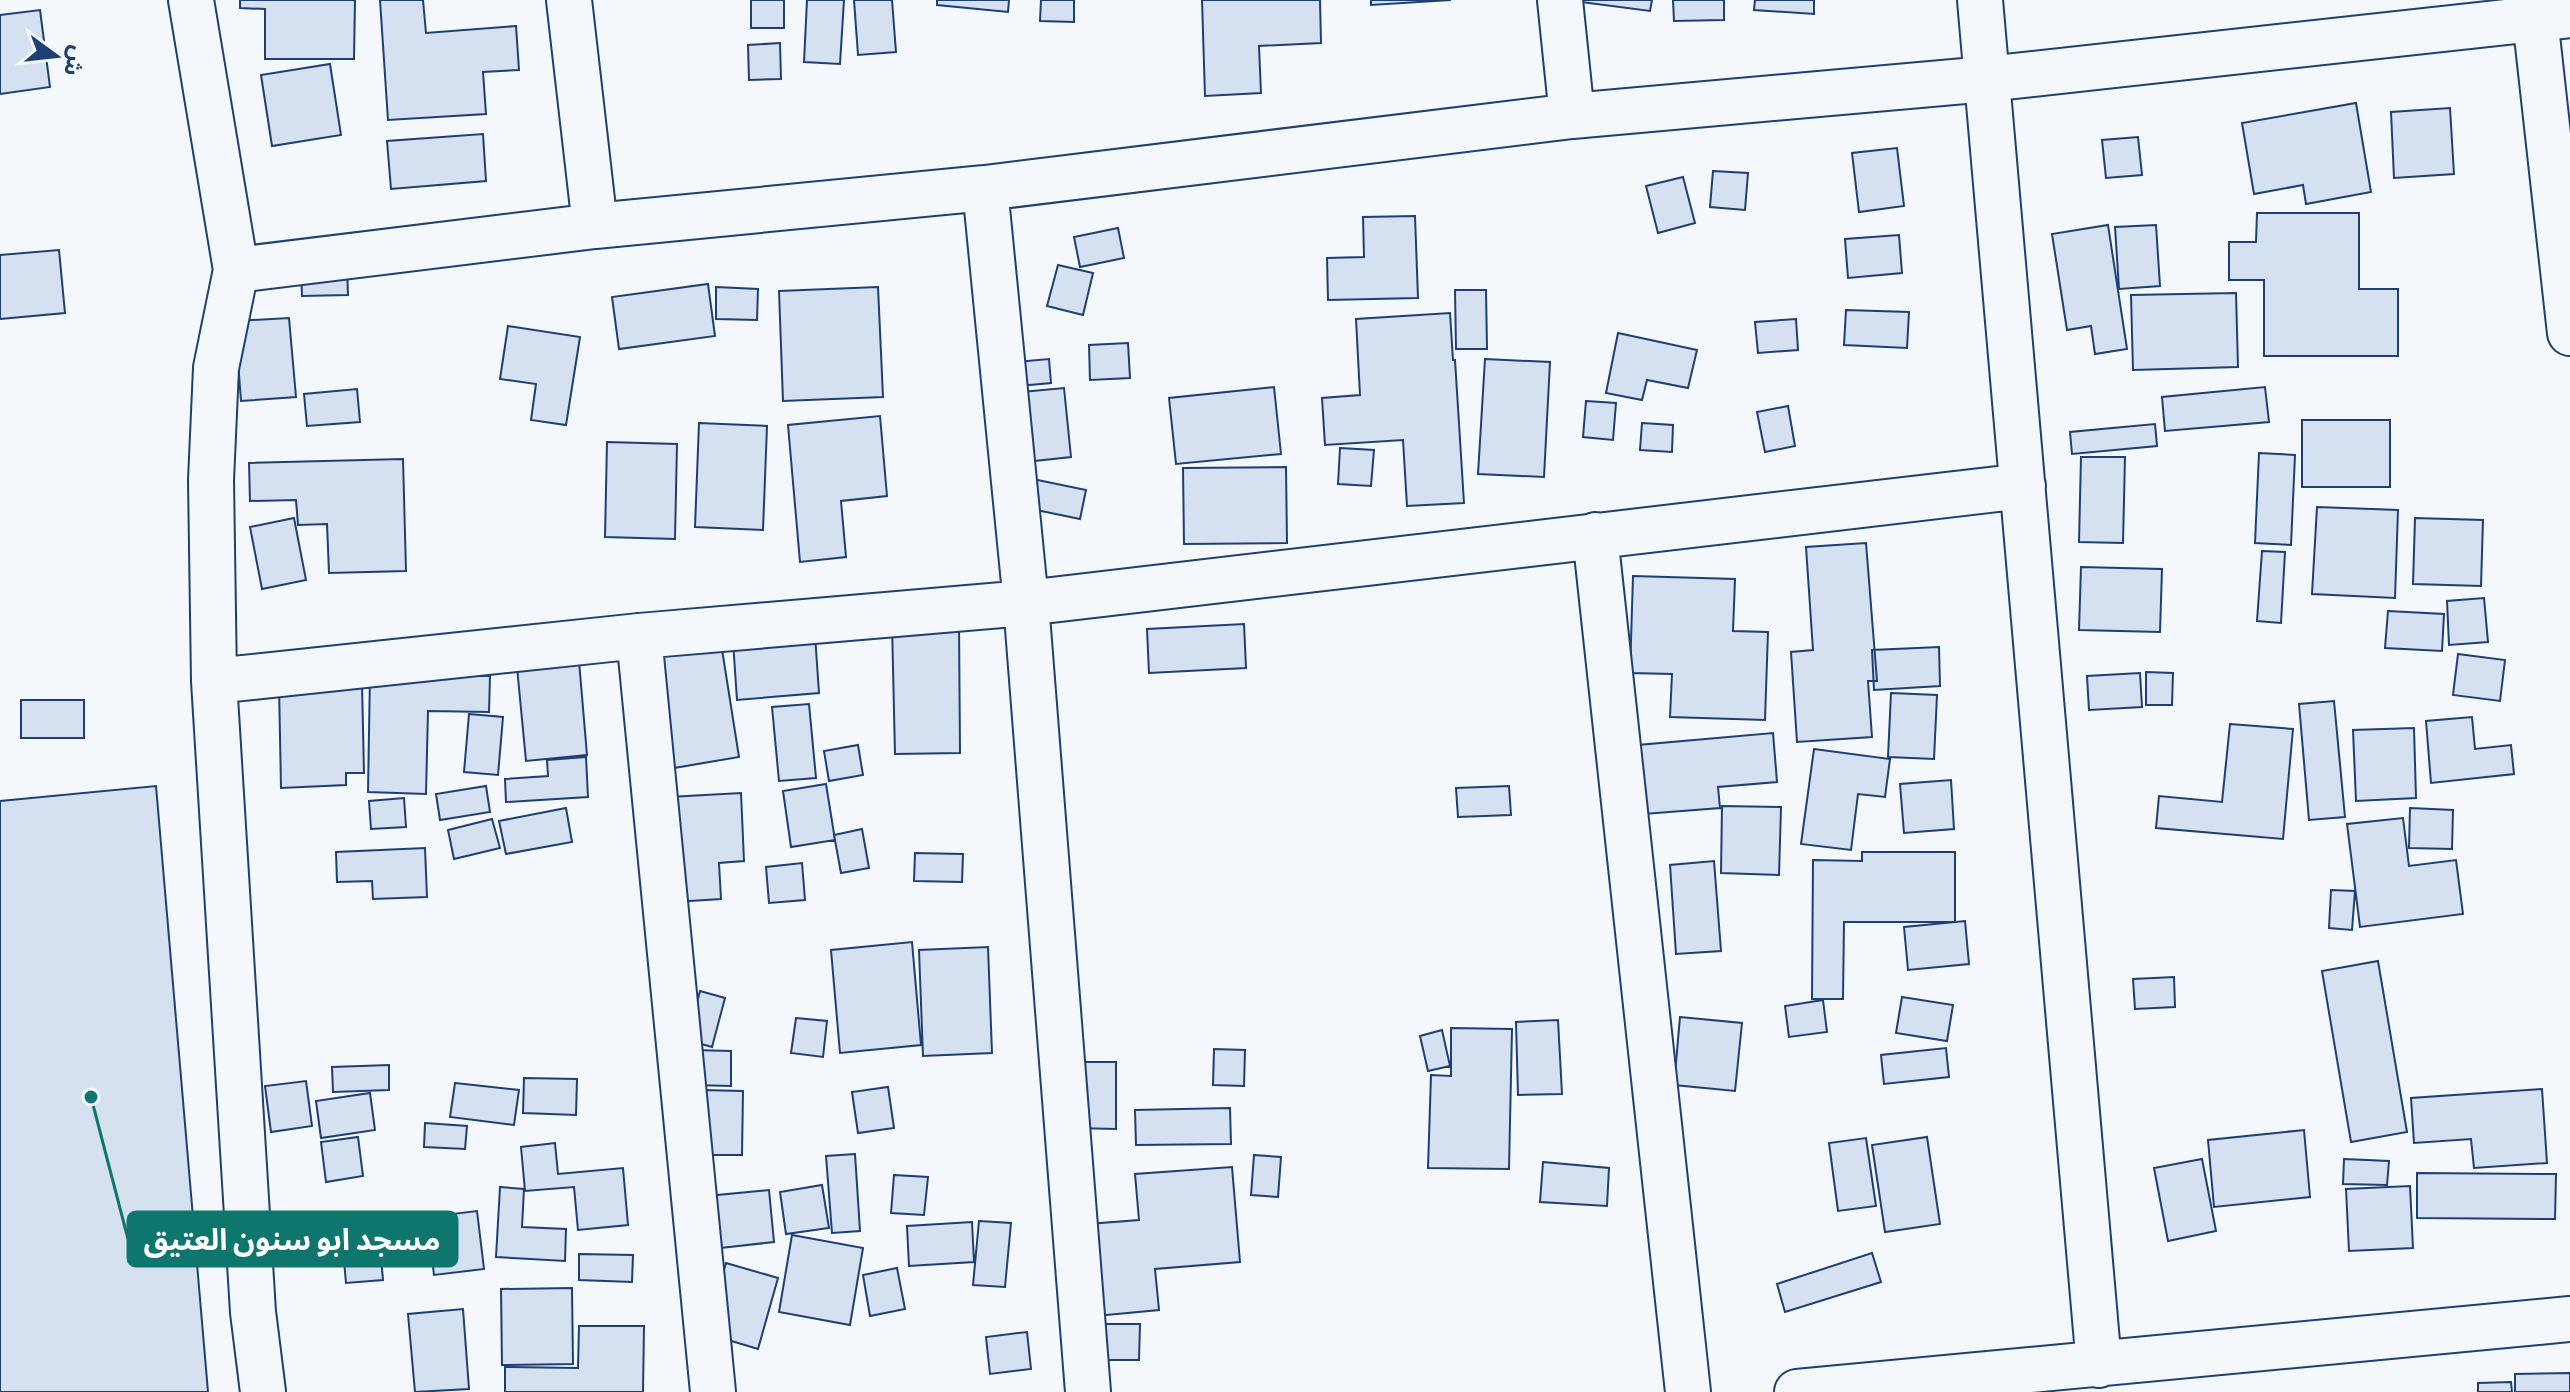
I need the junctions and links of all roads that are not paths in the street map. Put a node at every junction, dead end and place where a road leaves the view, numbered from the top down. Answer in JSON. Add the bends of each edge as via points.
{"nodes":[{"id":1,"x":191,"y":0,"type":"edge"},
{"id":2,"x":569,"y":0,"type":"edge"},
{"id":3,"x":1560,"y":0,"type":"edge"},
{"id":4,"x":1980,"y":0,"type":"edge"},
{"id":5,"x":2546,"y":11,"type":"edge"},
{"id":6,"x":1987,"y":79,"type":"junction"},
{"id":7,"x":1572,"y":116,"type":"junction"},
{"id":8,"x":985,"y":188,"type":"junction"},
{"id":9,"x":595,"y":226,"type":"junction"},
{"id":10,"x":236,"y":270,"type":"junction"},
{"id":11,"x":2570,"y":333,"type":"edge"},
{"id":12,"x":2023,"y":486,"type":"junction"},
{"id":13,"x":1595,"y":535,"type":"junction"},
{"id":14,"x":1026,"y":603,"type":"junction"},
{"id":15,"x":639,"y":636,"type":"junction"},
{"id":16,"x":214,"y":681,"type":"junction"},
{"id":17,"x":2570,"y":1319,"type":"edge"},
{"id":18,"x":2099,"y":1365,"type":"junction"},
{"id":19,"x":263,"y":1392,"type":"edge"},
{"id":20,"x":713,"y":1392,"type":"edge"},
{"id":21,"x":1088,"y":1392,"type":"edge"},
{"id":22,"x":1688,"y":1392,"type":"edge"},
{"id":23,"x":1797,"y":1392,"type":"edge"}],
"edges":[{"from":1,"to":10,"type":"street"},
{"from":2,"to":9,"type":"street"},
{"from":3,"to":7,"type":"street"},
{"from":4,"to":6,"type":"street"},
{"from":5,"to":6,"type":"street"},
{"from":5,"to":11,"type":"street"},
{"from":6,"to":7,"type":"street"},
{"from":6,"to":12,"type":"street"},
{"from":7,"to":8,"type":"street"},
{"from":8,"to":9,"type":"street"},
{"from":8,"to":14,"type":"street"},
{"from":9,"to":10,"type":"street"},
{"from":10,"to":16,"type":"street","via":[[216,368],[211,480]]},
{"from":12,"to":13,"type":"street"},
{"from":12,"to":18,"type":"street"},
{"from":13,"to":14,"type":"street"},
{"from":13,"to":22,"type":"street"},
{"from":14,"to":15,"type":"street"},
{"from":14,"to":21,"type":"street"},
{"from":15,"to":16,"type":"street"},
{"from":15,"to":20,"type":"street"},
{"from":16,"to":19,"type":"street","via":[[253,1312]]},
{"from":17,"to":18,"type":"street"},
{"from":18,"to":23,"type":"street"}]}
